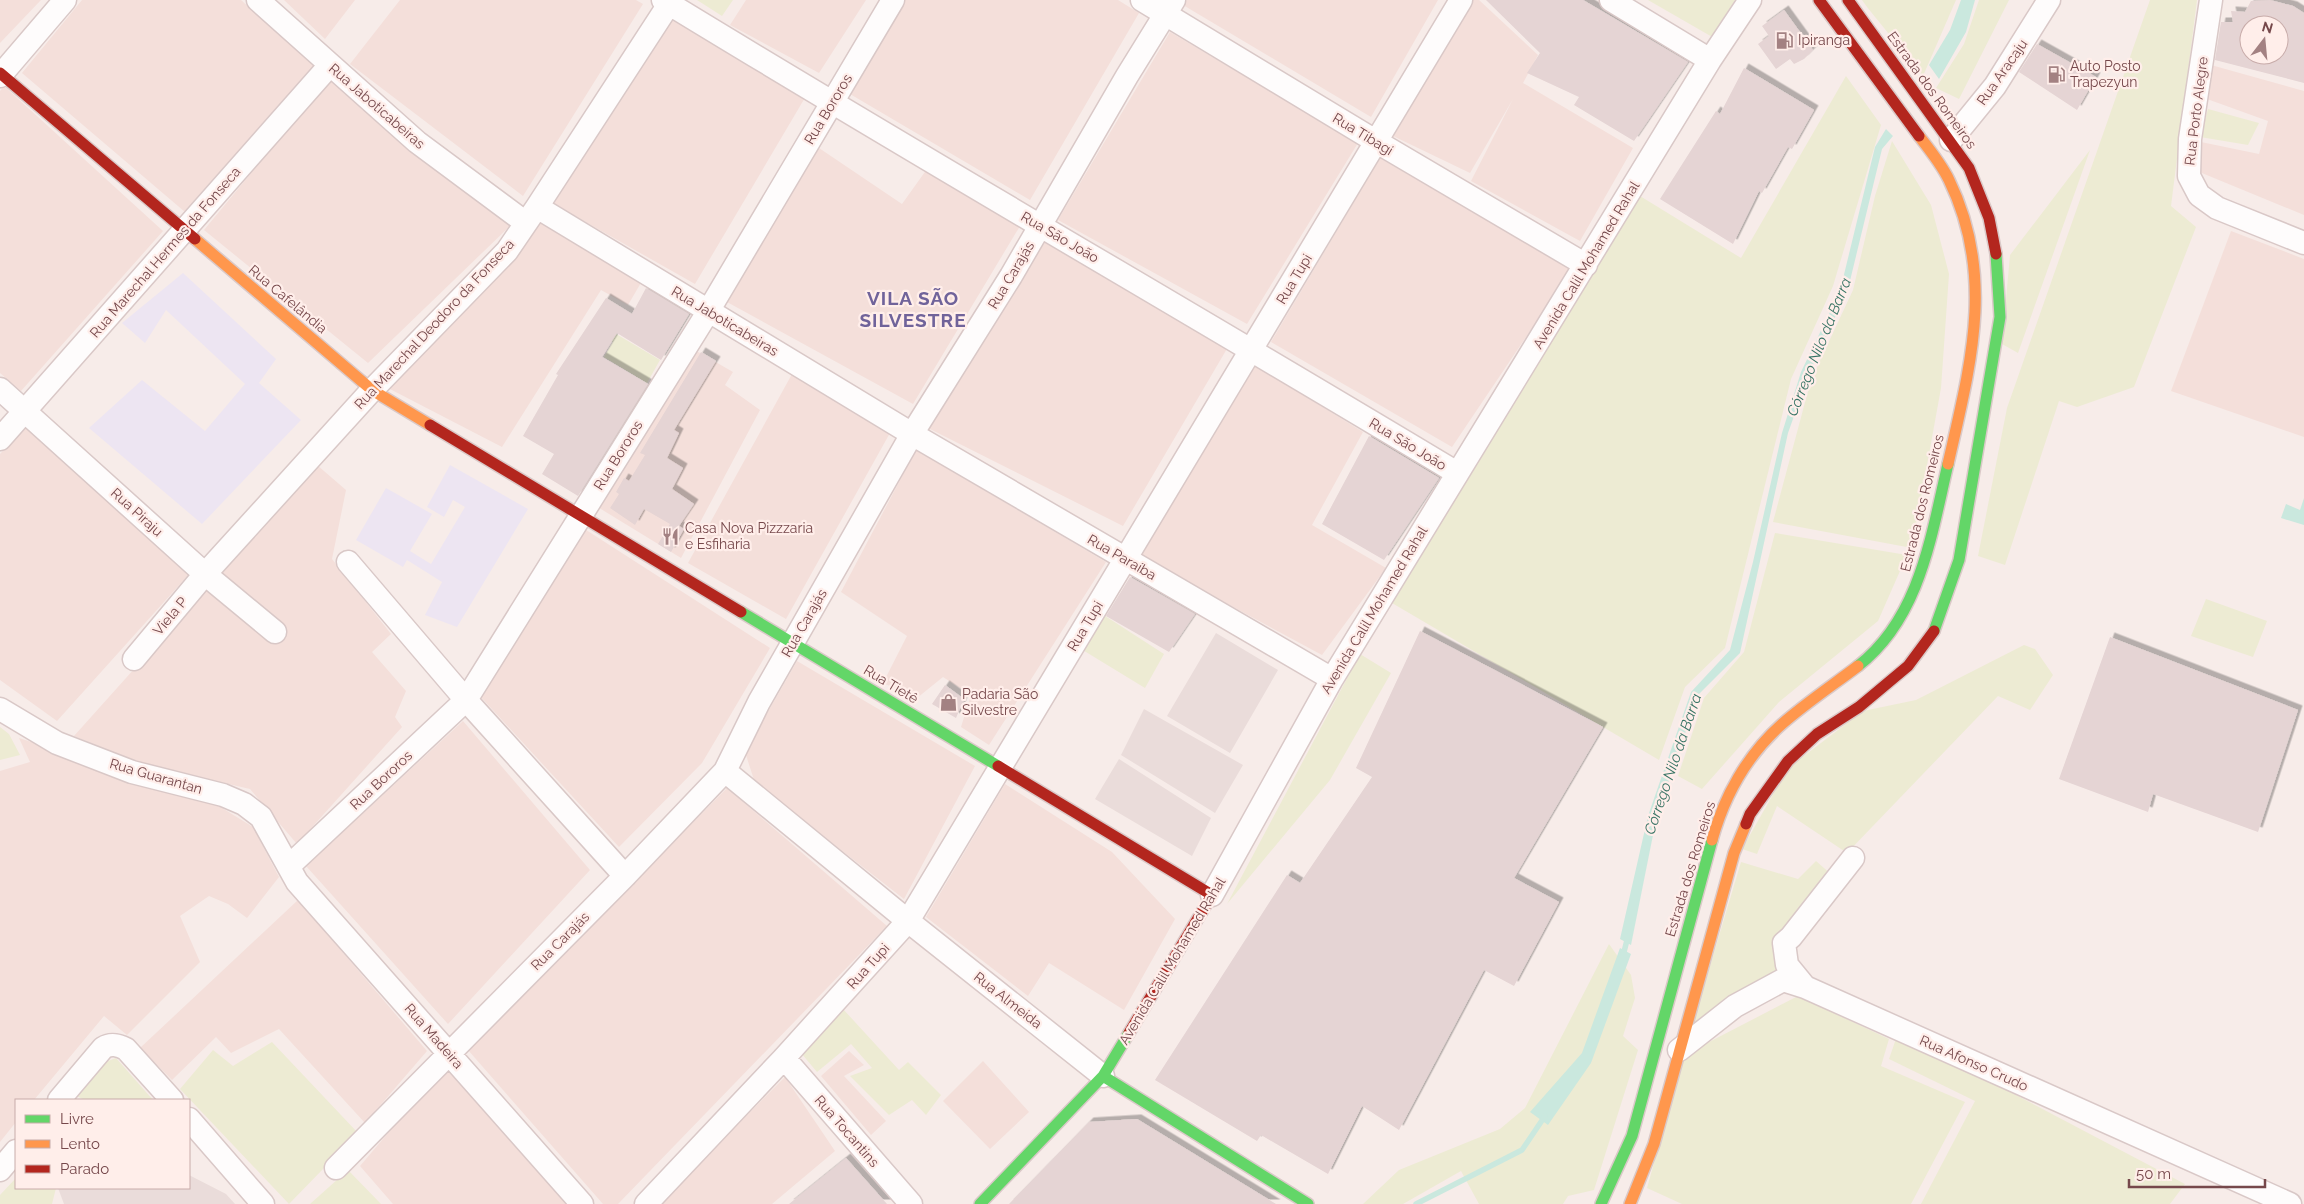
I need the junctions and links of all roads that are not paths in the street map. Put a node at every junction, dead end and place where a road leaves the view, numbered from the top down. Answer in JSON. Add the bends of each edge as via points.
{"nodes":[{"id":1,"x":65,"y":0,"type":"edge"},
{"id":2,"x":258,"y":0,"type":"edge"},
{"id":3,"x":893,"y":0,"type":"edge"},
{"id":4,"x":1142,"y":0,"type":"edge"},
{"id":5,"x":1462,"y":0,"type":"edge"},
{"id":6,"x":1611,"y":0,"type":"edge"},
{"id":7,"x":1750,"y":0,"type":"edge"},
{"id":8,"x":1819,"y":0,"type":"edge"},
{"id":9,"x":1848,"y":0,"type":"edge"},
{"id":10,"x":2049,"y":0,"type":"edge"},
{"id":11,"x":2211,"y":0,"type":"edge"},
{"id":12,"x":666,"y":2,"type":"edge"},
{"id":13,"x":1170,"y":7,"type":"edge"},
{"id":14,"x":1710,"y":60,"type":"junction"},
{"id":15,"x":330,"y":65,"type":"junction"},
{"id":16,"x":0,"y":74,"type":"edge"},
{"id":17,"x":832,"y":103,"type":"junction"},
{"id":18,"x":1951,"y":140,"type":"junction"},
{"id":19,"x":1377,"y":142,"type":"junction"},
{"id":20,"x":532,"y":215,"type":"junction"},
{"id":21,"x":1041,"y":226,"type":"junction"},
{"id":22,"x":184,"y":230,"type":"junction"},
{"id":23,"x":2304,"y":243,"type":"edge"},
{"id":24,"x":1586,"y":265,"type":"junction"},
{"id":25,"x":707,"y":310,"type":"junction"},
{"id":26,"x":1251,"y":349,"type":"junction"},
{"id":27,"x":0,"y":389,"type":"edge"},
{"id":28,"x":372,"y":390,"type":"junction"},
{"id":29,"x":25,"y":410,"type":"junction"},
{"id":30,"x":912,"y":434,"type":"junction"},
{"id":31,"x":0,"y":439,"type":"edge"},
{"id":32,"x":1457,"y":473,"type":"junction"},
{"id":33,"x":580,"y":515,"type":"junction"},
{"id":34,"x":1126,"y":559,"type":"junction"},
{"id":35,"x":348,"y":562,"type":"dead end"},
{"id":36,"x":205,"y":574,"type":"junction"},
{"id":37,"x":275,"y":632,"type":"dead end"},
{"id":38,"x":792,"y":643,"type":"junction"},
{"id":39,"x":134,"y":659,"type":"dead end"},
{"id":40,"x":1332,"y":679,"type":"junction"},
{"id":41,"x":466,"y":700,"type":"junction"},
{"id":42,"x":0,"y":709,"type":"edge"},
{"id":43,"x":999,"y":767,"type":"junction"},
{"id":44,"x":725,"y":771,"type":"junction"},
{"id":45,"x":1853,"y":858,"type":"dead end"},
{"id":46,"x":288,"y":866,"type":"junction"},
{"id":47,"x":625,"y":876,"type":"junction"},
{"id":48,"x":1212,"y":895,"type":"junction"},
{"id":49,"x":908,"y":921,"type":"junction"},
{"id":50,"x":1805,"y":987,"type":"junction"},
{"id":51,"x":1679,"y":1050,"type":"junction"},
{"id":52,"x":449,"y":1053,"type":"junction"},
{"id":53,"x":784,"y":1058,"type":"junction"},
{"id":54,"x":1103,"y":1076,"type":"junction"},
{"id":55,"x":60,"y":1099,"type":"edge"},
{"id":56,"x":171,"y":1099,"type":"edge"},
{"id":57,"x":190,"y":1120,"type":"edge"},
{"id":58,"x":15,"y":1152,"type":"edge"},
{"id":59,"x":336,"y":1168,"type":"dead end"},
{"id":60,"x":0,"y":1170,"type":"edge"},
{"id":61,"x":263,"y":1204,"type":"edge"},
{"id":62,"x":582,"y":1204,"type":"edge"},
{"id":63,"x":646,"y":1204,"type":"edge"},
{"id":64,"x":911,"y":1204,"type":"edge"},
{"id":65,"x":980,"y":1204,"type":"edge"},
{"id":66,"x":1308,"y":1204,"type":"edge"},
{"id":67,"x":1601,"y":1204,"type":"edge"},
{"id":68,"x":1630,"y":1204,"type":"edge"},
{"id":69,"x":2290,"y":1204,"type":"edge"}],
"edges":[{"from":1,"to":16,"type":"street"},
{"from":2,"to":15,"type":"street","name":"Rua Jaboticabeiras"},
{"from":3,"to":17,"type":"street","name":"Rua Bororos"},
{"from":4,"to":13,"type":"street","name":"Rua Tibagi"},
{"from":5,"to":19,"type":"street","name":"Rua Tupi"},
{"from":6,"to":14,"type":"street"},
{"from":7,"to":14,"type":"street","name":"Avenida Calil Mohamed Rahal"},
{"from":8,"to":67,"type":"main road","name":"Estrada dos Romeiros","via":[[1949,180],[1966,226],[1974,261],[1977,302],[1970,367],[1927,554],[1915,591],[1892,638],[1781,725],[1733,785],[1720,815],[1699,884],[1632,1136]]},
{"from":9,"to":18,"type":"main road","name":"Estrada dos Romeiros"},
{"from":10,"to":18,"type":"street","name":"Rua Aracaju","via":[[1995,86]]},
{"from":11,"to":23,"type":"street","name":"Rua Porto Alegre","via":[[2190,139],[2189,176],[2199,195],[2217,208]]},
{"from":12,"to":17,"type":"street","name":"Rua São João"},
{"from":12,"to":20,"type":"street","name":"Rua Marechal Deodoro da Fonseca"},
{"from":13,"to":19,"type":"street","name":"Rua Tibagi"},
{"from":13,"to":21,"type":"street","name":"Rua Carajás"},
{"from":14,"to":24,"type":"street","name":"Avenida Calil Mohamed Rahal"},
{"from":15,"to":20,"type":"street","name":"Rua Jaboticabeiras","via":[[417,142]]},
{"from":15,"to":22,"type":"street","name":"Rua Marechal Hermes da Fonseca"},
{"from":16,"to":22,"type":"main road","name":"Rua Cafelândia"},
{"from":17,"to":21,"type":"street","name":"Rua São João"},
{"from":17,"to":25,"type":"street","name":"Rua Bororos"},
{"from":18,"to":51,"type":"main road","name":"Estrada dos Romeiros","via":[[1969,168],[1989,218],[1998,266],[2000,316],[1959,560],[1933,635],[1859,707],[1817,734],[1788,761],[1750,814],[1734,853]]},
{"from":19,"to":24,"type":"street","name":"Rua Tibagi"},
{"from":19,"to":26,"type":"street","name":"Rua Tupi"},
{"from":20,"to":25,"type":"street","name":"Rua Jaboticabeiras"},
{"from":20,"to":28,"type":"street","name":"Rua Marechal Deodoro da Fonseca","via":[[506,251]]},
{"from":21,"to":26,"type":"street","name":"Rua São João"},
{"from":21,"to":30,"type":"street","name":"Rua Carajás"},
{"from":22,"to":28,"type":"main road","name":"Rua Cafelândia"},
{"from":22,"to":29,"type":"street","name":"Rua Marechal Hermes da Fonseca"},
{"from":24,"to":32,"type":"street","name":"Avenida Calil Mohamed Rahal"},
{"from":25,"to":30,"type":"street","name":"Rua Jaboticabeiras"},
{"from":25,"to":33,"type":"street","name":"Rua Bororos"},
{"from":26,"to":32,"type":"street","name":"Rua São João"},
{"from":26,"to":34,"type":"street","name":"Rua Tupi"},
{"from":27,"to":29,"type":"street","name":"Rua Piraju"},
{"from":28,"to":33,"type":"main road","name":"Rua Cafelândia"},
{"from":28,"to":36,"type":"street","name":"Rua Marechal Deodoro da Fonseca"},
{"from":29,"to":31,"type":"street","name":"Rua Marechal Hermes da Fonseca"},
{"from":29,"to":36,"type":"street","name":"Rua Piraju"},
{"from":30,"to":34,"type":"street","name":"Rua Paraíba"},
{"from":30,"to":38,"type":"street","name":"Rua Carajás"},
{"from":32,"to":40,"type":"street","name":"Avenida Calil Mohamed Rahal"},
{"from":33,"to":38,"type":"main road","name":"Rua Tietê"},
{"from":33,"to":41,"type":"street","name":"Rua Bororos"},
{"from":34,"to":40,"type":"street","name":"Rua Paraíba"},
{"from":34,"to":43,"type":"street","name":"Rua Tupi"},
{"from":35,"to":41,"type":"street"},
{"from":36,"to":37,"type":"street","name":"Rua Piraju"},
{"from":36,"to":39,"type":"street","name":"Viela P"},
{"from":38,"to":43,"type":"main road","name":"Rua Tietê"},
{"from":38,"to":44,"type":"street","name":"Rua Carajás"},
{"from":40,"to":48,"type":"street","name":"Avenida Calil Mohamed Rahal"},
{"from":41,"to":46,"type":"street","name":"Rua Bororos"},
{"from":41,"to":47,"type":"street"},
{"from":42,"to":46,"type":"street","name":"Rua Guarantan","via":[[57,742],[118,767],[223,795],[244,804],[262,817]]},
{"from":43,"to":48,"type":"main road","name":"Rua Tietê"},
{"from":43,"to":49,"type":"street","name":"Rua Tupi"},
{"from":44,"to":47,"type":"street","name":"Rua Carajás"},
{"from":44,"to":49,"type":"street","name":"Rua Almeida"},
{"from":45,"to":50,"type":"street","name":"Rua Afonso Crudo","via":[[1784,943],[1787,965]]},
{"from":46,"to":52,"type":"street","name":"Rua Madeira","via":[[297,882]]},
{"from":47,"to":52,"type":"street","name":"Rua Carajás"},
{"from":48,"to":54,"type":"main road","name":"Avenida Calil Mohamed Rahal"},
{"from":49,"to":53,"type":"street","name":"Rua Tupi"},
{"from":49,"to":54,"type":"street","name":"Rua Almeida"},
{"from":50,"to":51,"type":"street","via":[[1782,980],[1735,1006]]},
{"from":50,"to":69,"type":"street","name":"Rua Afonso Crudo"},
{"from":51,"to":68,"type":"main road","name":"Estrada dos Romeiros","via":[[1650,1154]]},
{"from":52,"to":59,"type":"street","name":"Rua Carajás"},
{"from":52,"to":62,"type":"street","name":"Rua Madeira"},
{"from":53,"to":63,"type":"street","name":"Rua Tupi"},
{"from":53,"to":64,"type":"street","name":"Rua Tocantins"},
{"from":54,"to":65,"type":"main road","name":"Avenida Calil Mohamed Rahal"},
{"from":54,"to":66,"type":"main road","name":"Rua Almeida"},
{"from":55,"to":56,"type":"street","via":[[103,1048],[117,1044],[126,1048]]},
{"from":57,"to":61,"type":"street"},
{"from":58,"to":60,"type":"street"}]}
